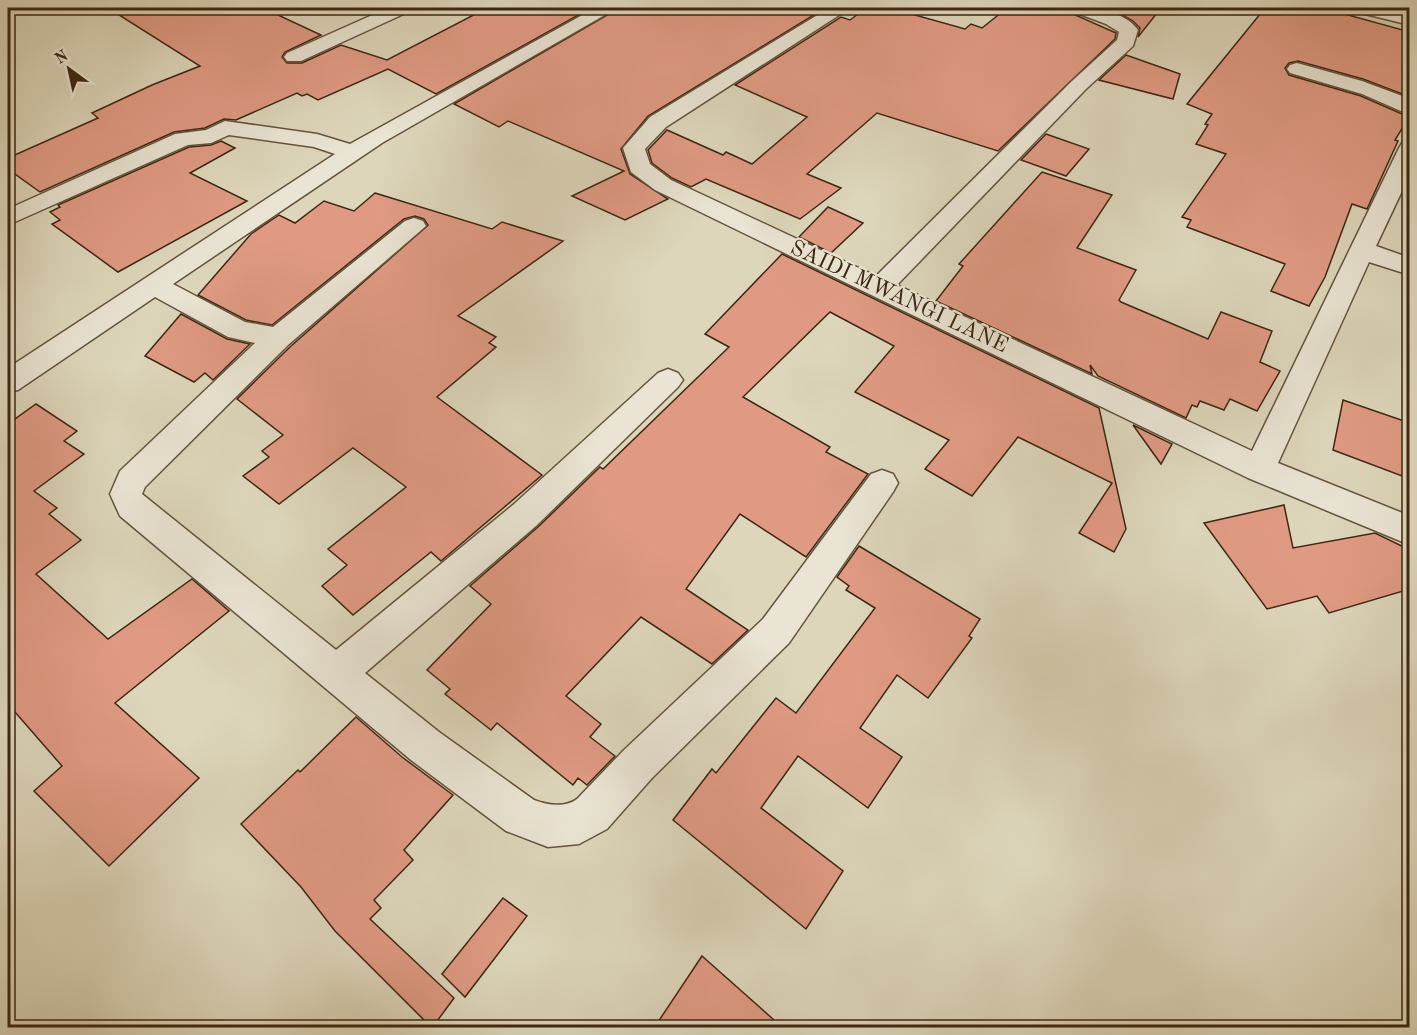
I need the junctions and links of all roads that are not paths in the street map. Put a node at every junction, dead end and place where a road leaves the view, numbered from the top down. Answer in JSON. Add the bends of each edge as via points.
{"nodes":[{"id":1,"x":402,"y":8,"type":"edge"},
{"id":2,"x":608,"y":8,"type":"edge"},
{"id":3,"x":841,"y":8,"type":"edge"},
{"id":4,"x":1080,"y":8,"type":"edge"},
{"id":5,"x":1362,"y":8,"type":"edge"},
{"id":6,"x":1397,"y":15,"type":"edge"},
{"id":7,"x":294,"y":57,"type":"dead end"},
{"id":8,"x":1297,"y":69,"type":"dead end"},
{"id":9,"x":1410,"y":109,"type":"edge"},
{"id":10,"x":1410,"y":148,"type":"edge"},
{"id":11,"x":351,"y":152,"type":"junction"},
{"id":12,"x":8,"y":218,"type":"edge"},
{"id":13,"x":414,"y":226,"type":"dead end"},
{"id":14,"x":1361,"y":250,"type":"junction"},
{"id":15,"x":1410,"y":267,"type":"edge"},
{"id":16,"x":153,"y":285,"type":"junction"},
{"id":17,"x":879,"y":288,"type":"junction"},
{"id":18,"x":278,"y":338,"type":"junction"},
{"id":19,"x":668,"y":380,"type":"dead end"},
{"id":20,"x":8,"y":382,"type":"edge"},
{"id":21,"x":1259,"y":469,"type":"junction"},
{"id":22,"x":882,"y":483,"type":"dead end"},
{"id":23,"x":1410,"y":531,"type":"edge"},
{"id":24,"x":336,"y":674,"type":"junction"}],
"edges":[{"from":1,"to":7,"type":"street"},
{"from":2,"to":11,"type":"street"},
{"from":3,"to":17,"type":"street","name":"SAIDI MWANGI LANE","via":[[658,122],[634,148],[639,167],[663,185]]},
{"from":4,"to":17,"type":"street","via":[[1129,30],[1126,42]]},
{"from":5,"to":6,"type":"street"},
{"from":8,"to":9,"type":"street"},
{"from":10,"to":14,"type":"street"},
{"from":11,"to":12,"type":"street","via":[[317,141],[225,128],[211,136],[183,139]]},
{"from":11,"to":16,"type":"street"},
{"from":13,"to":18,"type":"street"},
{"from":14,"to":15,"type":"street"},
{"from":14,"to":21,"type":"street"},
{"from":16,"to":18,"type":"street","via":[[238,330]]},
{"from":16,"to":20,"type":"street"},
{"from":17,"to":21,"type":"street","name":"SAIDI MWANGI LANE"},
{"from":18,"to":24,"type":"street","via":[[131,480],[126,494],[132,507]]},
{"from":19,"to":24,"type":"street","via":[[525,515]]},
{"from":21,"to":23,"type":"street","name":"SAIDI MWANGI LANE"},
{"from":22,"to":24,"type":"street","via":[[776,631],[579,823],[548,826],[521,816],[425,747]]}]}
